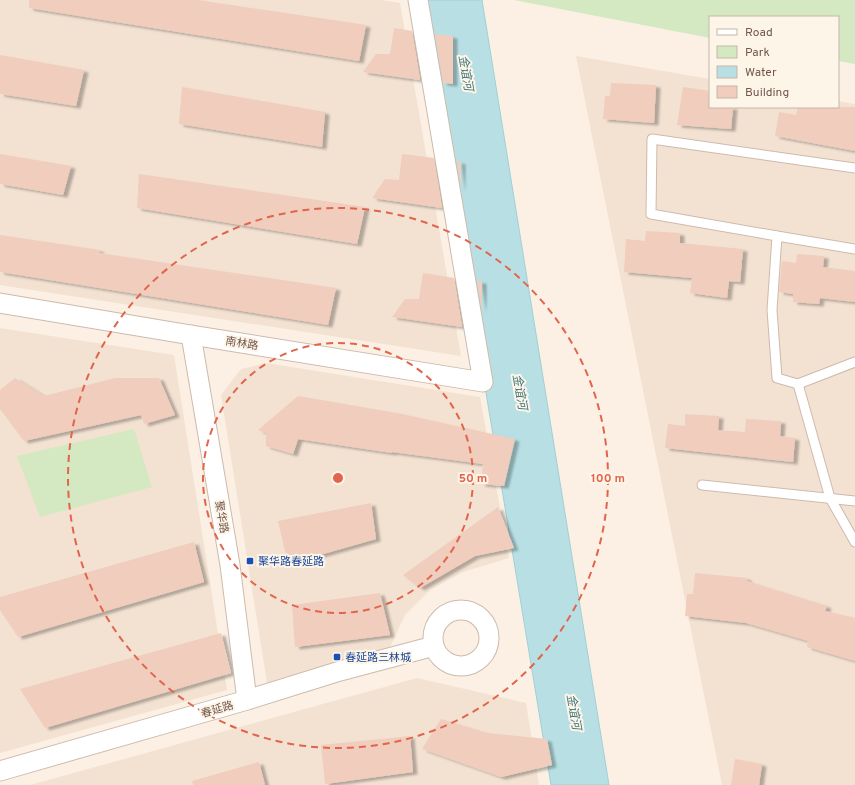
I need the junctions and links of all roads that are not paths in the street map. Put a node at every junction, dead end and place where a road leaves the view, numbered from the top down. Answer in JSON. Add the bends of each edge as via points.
{"nodes":[{"id":1,"x":418,"y":0,"type":"edge"},
{"id":2,"x":855,"y":168,"type":"edge"},
{"id":3,"x":777,"y":236,"type":"junction"},
{"id":4,"x":855,"y":249,"type":"edge"},
{"id":5,"x":0,"y":303,"type":"edge"},
{"id":6,"x":191,"y":335,"type":"junction"},
{"id":7,"x":855,"y":362,"type":"edge"},
{"id":8,"x":798,"y":384,"type":"junction"},
{"id":9,"x":702,"y":485,"type":"dead end"},
{"id":10,"x":830,"y":498,"type":"junction"},
{"id":11,"x":855,"y":501,"type":"edge"},
{"id":12,"x":855,"y":542,"type":"edge"},
{"id":13,"x":434,"y":646,"type":"dead end"},
{"id":14,"x":247,"y":700,"type":"junction"},
{"id":15,"x":0,"y":771,"type":"edge"}],
"edges":[{"from":1,"to":6,"type":"street","name":"南林路","via":[[483,382]]},
{"from":2,"to":3,"type":"lane","via":[[652,139],[651,214]]},
{"from":3,"to":4,"type":"lane"},
{"from":3,"to":8,"type":"lane","via":[[772,310],[777,378]]},
{"from":5,"to":6,"type":"street","name":"南林路"},
{"from":6,"to":14,"type":"street","name":"聚华路","via":[[230,565]]},
{"from":7,"to":8,"type":"lane"},
{"from":8,"to":10,"type":"lane"},
{"from":9,"to":10,"type":"lane"},
{"from":10,"to":11,"type":"lane"},
{"from":10,"to":12,"type":"lane"},
{"from":13,"to":14,"type":"street","name":"春延路","via":[[340,671]]},
{"from":14,"to":15,"type":"street","name":"春延路"}]}
